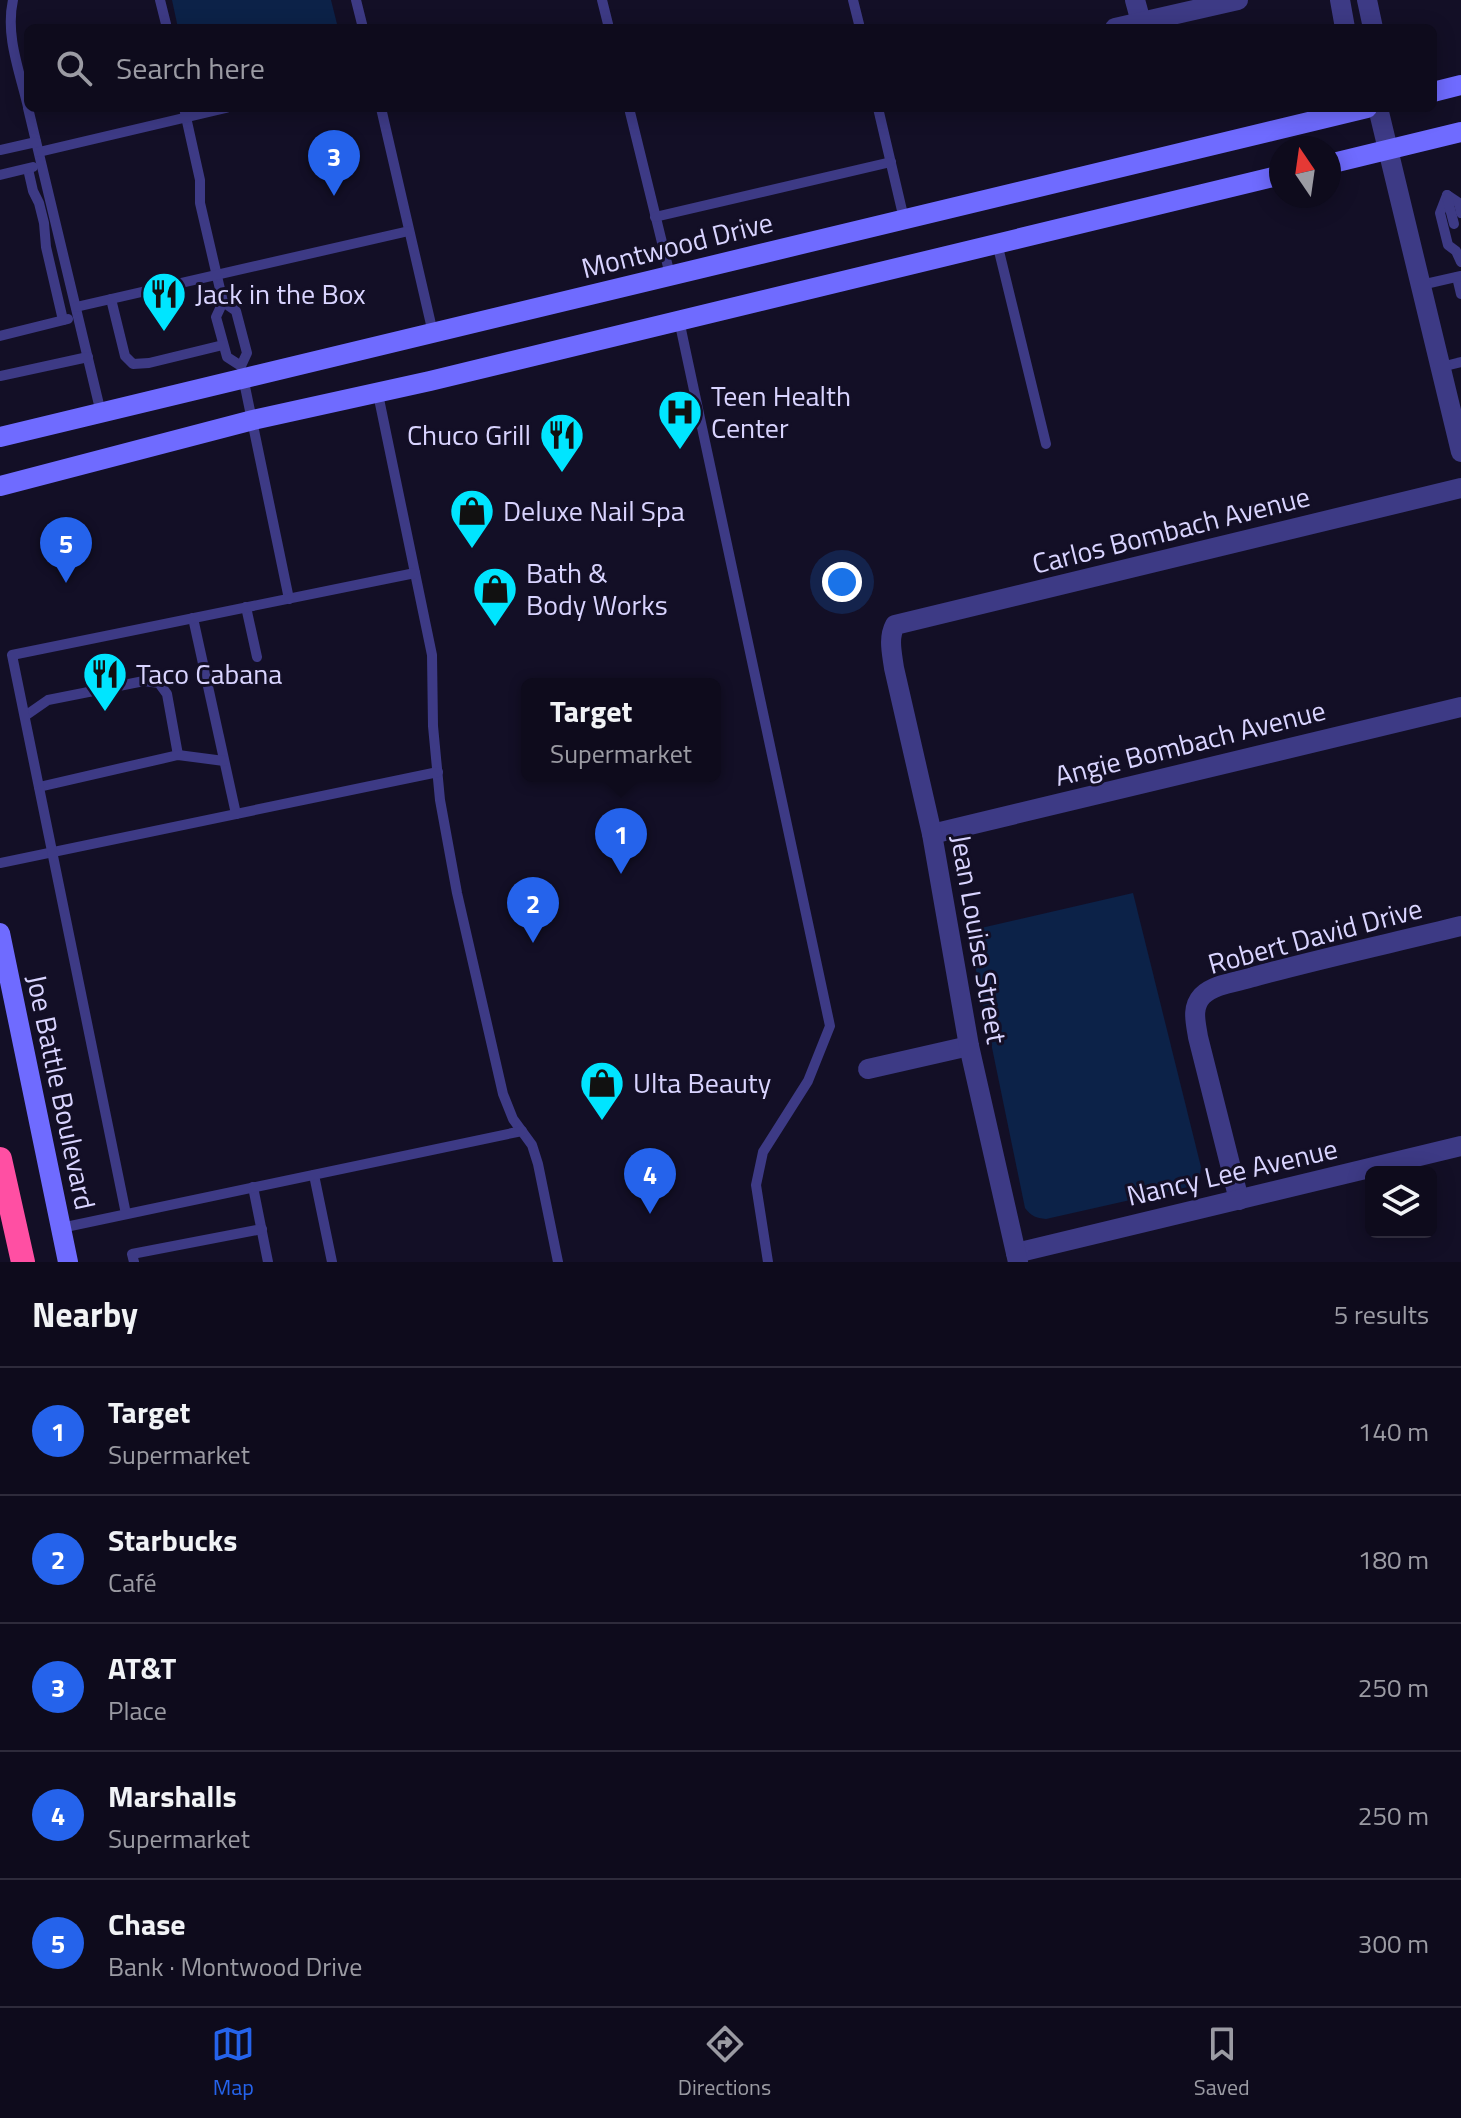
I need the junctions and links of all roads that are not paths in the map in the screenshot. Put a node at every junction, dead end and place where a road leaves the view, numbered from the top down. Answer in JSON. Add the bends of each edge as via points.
{"nodes":[{"id":1,"x":13,"y":0,"type":"edge"},
{"id":2,"x":160,"y":0,"type":"edge"},
{"id":3,"x":356,"y":0,"type":"edge"},
{"id":4,"x":602,"y":0,"type":"edge"},
{"id":5,"x":853,"y":0,"type":"edge"},
{"id":6,"x":1135,"y":0,"type":"edge"},
{"id":7,"x":1238,"y":0,"type":"edge"},
{"id":8,"x":1340,"y":0,"type":"edge"},
{"id":9,"x":1367,"y":0,"type":"edge"},
{"id":10,"x":1141,"y":22,"type":"junction"},
{"id":11,"x":166,"y":24,"type":"edge"},
{"id":12,"x":362,"y":24,"type":"edge"},
{"id":13,"x":608,"y":24,"type":"edge"},
{"id":14,"x":859,"y":24,"type":"edge"},
{"id":15,"x":1132,"y":24,"type":"edge"},
{"id":16,"x":1344,"y":24,"type":"edge"},
{"id":17,"x":1372,"y":24,"type":"edge"},
{"id":18,"x":1461,"y":85,"type":"edge"},
{"id":19,"x":1437,"y":91,"type":"edge"},
{"id":20,"x":24,"y":92,"type":"edge"},
{"id":21,"x":29,"y":112,"type":"edge"},
{"id":22,"x":382,"y":112,"type":"edge"},
{"id":23,"x":630,"y":112,"type":"edge"},
{"id":24,"x":879,"y":112,"type":"edge"},
{"id":25,"x":1350,"y":112,"type":"edge"},
{"id":26,"x":1379,"y":112,"type":"edge"},
{"id":27,"x":185,"y":113,"type":"edge"},
{"id":28,"x":1461,"y":132,"type":"edge"},
{"id":29,"x":37,"y":147,"type":"junction"},
{"id":30,"x":1389,"y":149,"type":"junction"},
{"id":31,"x":0,"y":150,"type":"edge"},
{"id":32,"x":1341,"y":161,"type":"edge"},
{"id":33,"x":891,"y":162,"type":"junction"},
{"id":34,"x":42,"y":165,"type":"junction"},
{"id":35,"x":28,"y":169,"type":"junction"},
{"id":36,"x":0,"y":175,"type":"edge"},
{"id":37,"x":1269,"y":178,"type":"edge"},
{"id":38,"x":33,"y":191,"type":"junction"},
{"id":39,"x":1461,"y":191,"type":"edge"},
{"id":40,"x":1447,"y":195,"type":"junction"},
{"id":41,"x":31,"y":206,"type":"dead end"},
{"id":42,"x":1461,"y":213,"type":"edge"},
{"id":43,"x":655,"y":217,"type":"junction"},
{"id":44,"x":904,"y":219,"type":"junction"},
{"id":45,"x":35,"y":222,"type":"dead end"},
{"id":46,"x":1454,"y":224,"type":"dead end"},
{"id":47,"x":409,"y":231,"type":"junction"},
{"id":48,"x":997,"y":243,"type":"junction"},
{"id":49,"x":46,"y":247,"type":"junction"},
{"id":50,"x":1461,"y":262,"type":"edge"},
{"id":51,"x":217,"y":275,"type":"junction"},
{"id":52,"x":670,"y":275,"type":"junction"},
{"id":53,"x":1459,"y":276,"type":"edge"},
{"id":54,"x":1421,"y":285,"type":"junction"},
{"id":55,"x":1461,"y":294,"type":"edge"},
{"id":56,"x":111,"y":299,"type":"junction"},
{"id":57,"x":223,"y":302,"type":"junction"},
{"id":58,"x":77,"y":312,"type":"junction"},
{"id":59,"x":63,"y":320,"type":"junction"},
{"id":60,"x":679,"y":320,"type":"junction"},
{"id":61,"x":433,"y":333,"type":"junction"},
{"id":62,"x":0,"y":336,"type":"edge"},
{"id":63,"x":223,"y":345,"type":"junction"},
{"id":64,"x":88,"y":357,"type":"junction"},
{"id":65,"x":1451,"y":364,"type":"edge"},
{"id":66,"x":242,"y":373,"type":"junction"},
{"id":67,"x":0,"y":376,"type":"edge"},
{"id":68,"x":378,"y":394,"type":"junction"},
{"id":69,"x":101,"y":413,"type":"junction"},
{"id":70,"x":253,"y":420,"type":"junction"},
{"id":71,"x":4,"y":435,"type":"edge"},
{"id":72,"x":1046,"y":444,"type":"dead end"},
{"id":73,"x":1461,"y":452,"type":"edge"},
{"id":74,"x":1,"y":486,"type":"edge"},
{"id":75,"x":1461,"y":488,"type":"edge"},
{"id":76,"x":415,"y":573,"type":"junction"},
{"id":77,"x":289,"y":599,"type":"junction"},
{"id":78,"x":246,"y":607,"type":"junction"},
{"id":79,"x":193,"y":618,"type":"junction"},
{"id":80,"x":895,"y":625,"type":"joint"},
{"id":81,"x":257,"y":657,"type":"dead end"},
{"id":82,"x":1461,"y":707,"type":"edge"},
{"id":83,"x":25,"y":716,"type":"junction"},
{"id":84,"x":178,"y":755,"type":"junction"},
{"id":85,"x":224,"y":761,"type":"junction"},
{"id":86,"x":438,"y":772,"type":"junction"},
{"id":87,"x":39,"y":787,"type":"junction"},
{"id":88,"x":236,"y":814,"type":"junction"},
{"id":89,"x":932,"y":834,"type":"junction"},
{"id":90,"x":52,"y":852,"type":"junction"},
{"id":91,"x":0,"y":863,"type":"edge"},
{"id":92,"x":1461,"y":926,"type":"edge"},
{"id":93,"x":0,"y":933,"type":"edge"},
{"id":94,"x":969,"y":1046,"type":"junction"},
{"id":95,"x":868,"y":1069,"type":"dead end"},
{"id":96,"x":522,"y":1131,"type":"junction"},
{"id":97,"x":1461,"y":1146,"type":"edge"},
{"id":98,"x":0,"y":1159,"type":"edge"},
{"id":99,"x":314,"y":1175,"type":"junction"},
{"id":100,"x":253,"y":1187,"type":"junction"},
{"id":101,"x":1239,"y":1200,"type":"junction"},
{"id":102,"x":126,"y":1214,"type":"junction"},
{"id":103,"x":61,"y":1228,"type":"junction"},
{"id":104,"x":262,"y":1229,"type":"junction"},
{"id":105,"x":1017,"y":1258,"type":"edge"},
{"id":106,"x":23,"y":1262,"type":"edge"},
{"id":107,"x":68,"y":1262,"type":"edge"},
{"id":108,"x":134,"y":1262,"type":"edge"},
{"id":109,"x":268,"y":1262,"type":"edge"},
{"id":110,"x":332,"y":1262,"type":"edge"},
{"id":111,"x":558,"y":1262,"type":"edge"},
{"id":112,"x":768,"y":1262,"type":"edge"}],
"edges":[{"from":1,"to":20,"type":"lane","via":[[9,30]]},
{"from":2,"to":11,"type":"lane"},
{"from":3,"to":12,"type":"lane"},
{"from":4,"to":13,"type":"lane"},
{"from":5,"to":14,"type":"lane"},
{"from":6,"to":10,"type":"street"},
{"from":7,"to":10,"type":"street"},
{"from":8,"to":16,"type":"street"},
{"from":9,"to":17,"type":"street"},
{"from":10,"to":15,"type":"street"},
{"from":18,"to":19,"type":"street"},
{"from":21,"to":29,"type":"lane"},
{"from":22,"to":47,"type":"lane"},
{"from":23,"to":43,"type":"lane"},
{"from":24,"to":33,"type":"lane"},
{"from":25,"to":44,"type":"street","name":"Montwood Drive"},
{"from":26,"to":30,"type":"street"},
{"from":27,"to":29,"type":"lane"},
{"from":27,"to":51,"type":"lane"},
{"from":28,"to":30,"type":"street"},
{"from":29,"to":31,"type":"lane"},
{"from":29,"to":34,"type":"lane"},
{"from":30,"to":32,"type":"street"},
{"from":30,"to":54,"type":"street"},
{"from":33,"to":43,"type":"lane"},
{"from":33,"to":44,"type":"lane"},
{"from":34,"to":35,"type":"lane"},
{"from":34,"to":58,"type":"lane"},
{"from":35,"to":36,"type":"lane"},
{"from":35,"to":38,"type":"lane"},
{"from":37,"to":48,"type":"street"},
{"from":38,"to":41,"type":"lane"},
{"from":38,"to":49,"type":"lane"},
{"from":39,"to":40,"type":"lane"},
{"from":40,"to":42,"type":"lane","via":[[1459,203]]},
{"from":40,"to":46,"type":"lane"},
{"from":40,"to":50,"type":"lane","via":[[1440,213],[1448,245]]},
{"from":43,"to":52,"type":"lane"},
{"from":44,"to":52,"type":"street","name":"Montwood Drive"},
{"from":45,"to":49,"type":"lane"},
{"from":47,"to":51,"type":"lane"},
{"from":47,"to":61,"type":"lane"},
{"from":48,"to":60,"type":"street"},
{"from":48,"to":72,"type":"lane"},
{"from":49,"to":59,"type":"lane"},
{"from":51,"to":56,"type":"lane"},
{"from":51,"to":57,"type":"lane"},
{"from":52,"to":61,"type":"street","name":"Montwood Drive"},
{"from":53,"to":54,"type":"lane"},
{"from":53,"to":55,"type":"lane"},
{"from":54,"to":65,"type":"street"},
{"from":56,"to":58,"type":"lane"},
{"from":56,"to":63,"type":"lane","via":[[125,356],[133,364]]},
{"from":57,"to":63,"type":"lane","via":[[216,317]]},
{"from":57,"to":66,"type":"lane","via":[[236,311],[247,353]]},
{"from":58,"to":59,"type":"lane"},
{"from":58,"to":64,"type":"lane"},
{"from":59,"to":62,"type":"lane"},
{"from":60,"to":68,"type":"street"},
{"from":60,"to":112,"type":"lane","via":[[830,1026],[808,1081],[763,1152],[756,1185]]},
{"from":61,"to":66,"type":"street","name":"Montwood Drive"},
{"from":63,"to":66,"type":"lane"},
{"from":64,"to":67,"type":"lane"},
{"from":64,"to":69,"type":"lane"},
{"from":65,"to":73,"type":"street"},
{"from":66,"to":69,"type":"street","name":"Montwood Drive"},
{"from":66,"to":70,"type":"lane"},
{"from":68,"to":70,"type":"street"},
{"from":68,"to":76,"type":"lane"},
{"from":69,"to":71,"type":"street","name":"Montwood Drive"},
{"from":70,"to":74,"type":"street"},
{"from":70,"to":77,"type":"lane"},
{"from":75,"to":80,"type":"street","name":"Carlos Bombach Avenue"},
{"from":76,"to":77,"type":"lane"},
{"from":76,"to":86,"type":"lane","via":[[432,655]]},
{"from":77,"to":78,"type":"lane"},
{"from":78,"to":79,"type":"lane"},
{"from":78,"to":81,"type":"lane"},
{"from":79,"to":83,"type":"lane","via":[[12,655]]},
{"from":79,"to":85,"type":"lane"},
{"from":80,"to":89,"type":"street","name":"Jean Louise Street","via":[[894,668]]},
{"from":82,"to":89,"type":"street","name":"Angie Bombach Avenue"},
{"from":83,"to":84,"type":"lane","via":[[48,700],[144,681],[159,683],[167,694]]},
{"from":83,"to":87,"type":"lane"},
{"from":84,"to":85,"type":"lane"},
{"from":84,"to":87,"type":"lane"},
{"from":85,"to":88,"type":"lane"},
{"from":86,"to":88,"type":"lane"},
{"from":86,"to":96,"type":"lane","via":[[457,893],[503,1094]]},
{"from":87,"to":90,"type":"lane"},
{"from":88,"to":90,"type":"lane"},
{"from":89,"to":94,"type":"street","name":"Jean Louise Street"},
{"from":90,"to":91,"type":"lane"},
{"from":90,"to":102,"type":"lane"},
{"from":92,"to":101,"type":"street","name":"Robert David Drive","via":[[1213,988],[1199,999],[1198,1037]]},
{"from":93,"to":103,"type":"street","name":"Joe Battle Boulevard"},
{"from":94,"to":95,"type":"street"},
{"from":94,"to":105,"type":"street","name":"Jean Louise Street"},
{"from":96,"to":99,"type":"lane"},
{"from":96,"to":111,"type":"lane","via":[[538,1164]]},
{"from":97,"to":101,"type":"street","name":"Nancy Lee Avenue"},
{"from":98,"to":106,"type":"highway"},
{"from":99,"to":100,"type":"lane"},
{"from":99,"to":110,"type":"lane"},
{"from":100,"to":102,"type":"lane"},
{"from":100,"to":104,"type":"lane"},
{"from":101,"to":105,"type":"street","name":"Nancy Lee Avenue"},
{"from":102,"to":103,"type":"lane"},
{"from":103,"to":107,"type":"street","name":"Joe Battle Boulevard"},
{"from":104,"to":108,"type":"lane","via":[[132,1254]]},
{"from":104,"to":109,"type":"lane"}]}
